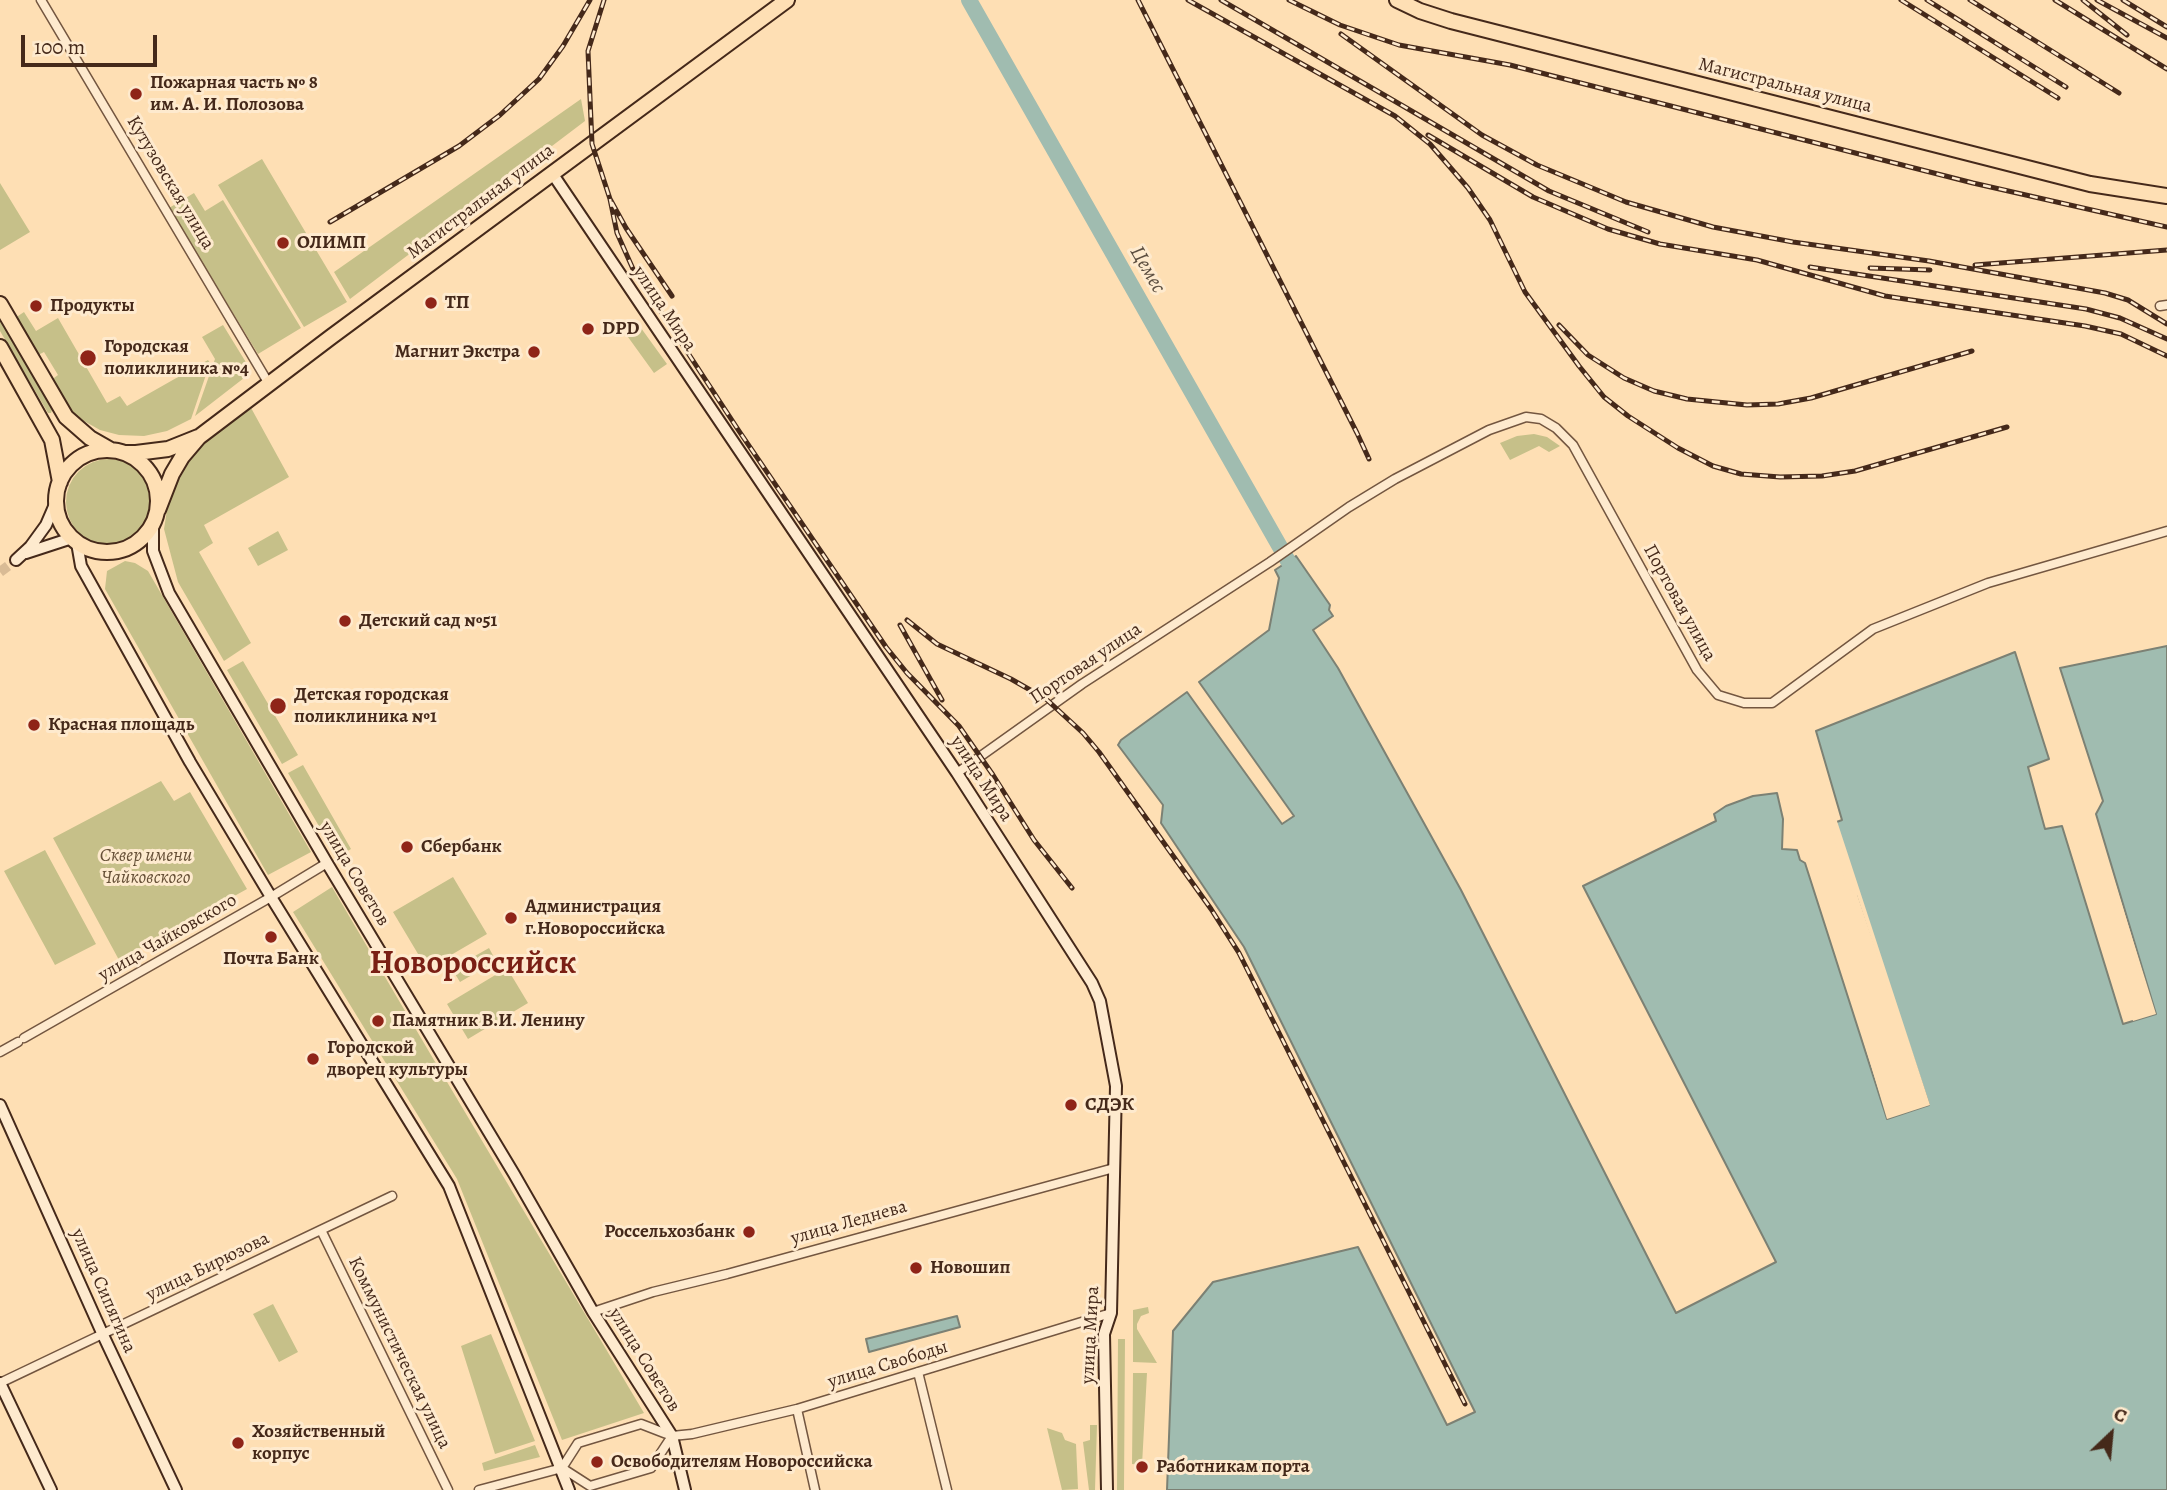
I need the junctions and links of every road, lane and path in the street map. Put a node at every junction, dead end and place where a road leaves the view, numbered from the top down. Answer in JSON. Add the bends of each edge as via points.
{"nodes":[{"id":1,"x":41,"y":0,"type":"edge"},
{"id":2,"x":787,"y":0,"type":"edge"},
{"id":3,"x":1397,"y":0,"type":"edge"},
{"id":4,"x":552,"y":173,"type":"junction"},
{"id":5,"x":2167,"y":196,"type":"edge"},
{"id":6,"x":0,"y":304,"type":"edge"},
{"id":7,"x":0,"y":347,"type":"edge"},
{"id":8,"x":269,"y":384,"type":"junction"},
{"id":9,"x":199,"y":437,"type":"junction"},
{"id":10,"x":117,"y":451,"type":"junction"},
{"id":11,"x":60,"y":482,"type":"junction"},
{"id":12,"x":56,"y":502,"type":"junction"},
{"id":13,"x":158,"y":510,"type":"junction"},
{"id":14,"x":153,"y":525,"type":"junction"},
{"id":15,"x":2167,"y":531,"type":"edge"},
{"id":16,"x":75,"y":540,"type":"junction"},
{"id":17,"x":957,"y":773,"type":"junction"},
{"id":18,"x":327,"y":863,"type":"junction"},
{"id":19,"x":271,"y":897,"type":"junction"},
{"id":20,"x":0,"y":1052,"type":"edge"},
{"id":21,"x":0,"y":1105,"type":"edge"},
{"id":22,"x":1114,"y":1168,"type":"junction"},
{"id":23,"x":392,"y":1196,"type":"dead end"},
{"id":24,"x":321,"y":1230,"type":"junction"},
{"id":25,"x":593,"y":1312,"type":"junction"},
{"id":26,"x":1111,"y":1313,"type":"junction"},
{"id":27,"x":103,"y":1335,"type":"junction"},
{"id":28,"x":918,"y":1372,"type":"junction"},
{"id":29,"x":0,"y":1383,"type":"edge"},
{"id":30,"x":797,"y":1409,"type":"junction"},
{"id":31,"x":672,"y":1436,"type":"junction"},
{"id":32,"x":562,"y":1468,"type":"junction"},
{"id":33,"x":51,"y":1490,"type":"edge"},
{"id":34,"x":176,"y":1490,"type":"edge"},
{"id":35,"x":448,"y":1490,"type":"edge"},
{"id":36,"x":479,"y":1490,"type":"edge"},
{"id":37,"x":569,"y":1490,"type":"edge"},
{"id":38,"x":685,"y":1490,"type":"edge"},
{"id":39,"x":815,"y":1490,"type":"edge"},
{"id":40,"x":947,"y":1490,"type":"edge"},
{"id":41,"x":1107,"y":1490,"type":"edge"}],
"edges":[{"from":1,"to":8,"type":"street","name":"Кутузовская улица"},
{"from":2,"to":4,"type":"highway","name":"Магистральная улица"},
{"from":3,"to":5,"type":"highway","name":"Магистральная улица","via":[[1451,21],[2076,181]]},
{"from":4,"to":8,"type":"highway","name":"Магистральная улица"},
{"from":4,"to":17,"type":"street","name":"улица Мира"},
{"from":6,"to":10,"type":"highway","via":[[66,417],[90,438]]},
{"from":7,"to":11,"type":"highway","via":[[52,440]]},
{"from":8,"to":9,"type":"highway","name":"Магистральная улица"},
{"from":9,"to":10,"type":"highway","name":"Магистральная улица","via":[[167,449]]},
{"from":9,"to":13,"type":"highway","name":"Магистральная улица","via":[[172,474]]},
{"from":10,"to":11,"type":"highway","via":[[100,450],[80,458]]},
{"from":10,"to":13,"type":"highway","via":[[141,462],[154,479]]},
{"from":11,"to":12,"type":"highway"},
{"from":12,"to":16,"type":"highway","via":[[58,516]]},
{"from":12,"to":16,"type":"street","via":[[46,525],[20,557]]},
{"from":13,"to":14,"type":"highway"},
{"from":14,"to":16,"type":"highway","via":[[125,549],[100,552]]},
{"from":14,"to":18,"type":"street","name":"улица Советов","via":[[153,551],[169,593]]},
{"from":15,"to":17,"type":"street","name":"Портовая улица","via":[[1988,583],[1873,629],[1772,703],[1744,703],[1717,695],[1697,670],[1573,445],[1541,419],[1526,418],[1489,430],[1349,507]]},
{"from":16,"to":19,"type":"street","via":[[81,566],[111,623]]},
{"from":17,"to":22,"type":"street","name":"улица Мира","via":[[1100,1001],[1116,1086]]},
{"from":18,"to":19,"type":"street","name":"улица Чайковского"},
{"from":18,"to":25,"type":"street","name":"улица Советов"},
{"from":19,"to":20,"type":"street","name":"улица Чайковского"},
{"from":19,"to":32,"type":"street","via":[[449,1186]]},
{"from":21,"to":27,"type":"street","name":"улица Сипягина"},
{"from":22,"to":25,"type":"street","name":"улица Леднева"},
{"from":22,"to":26,"type":"street","name":"улица Мира"},
{"from":23,"to":24,"type":"street","name":"улица Бирюзова"},
{"from":24,"to":27,"type":"street","name":"улица Бирюзова"},
{"from":24,"to":35,"type":"street","name":"Коммунистическая улица"},
{"from":25,"to":31,"type":"street","name":"улица Советов"},
{"from":26,"to":28,"type":"street","name":"улица Свободы"},
{"from":26,"to":41,"type":"street","name":"улица Мира","via":[[1104,1334]]},
{"from":27,"to":29,"type":"street","name":"улица Бирюзова"},
{"from":27,"to":34,"type":"street","name":"улица Сипягина"},
{"from":28,"to":30,"type":"street","name":"улица Свободы"},
{"from":28,"to":40,"type":"street"},
{"from":29,"to":33,"type":"street"},
{"from":30,"to":31,"type":"street","name":"улица Свободы"},
{"from":30,"to":39,"type":"street"},
{"from":31,"to":32,"type":"street","name":"улица Свободы","via":[[641,1424],[609,1433],[578,1443]]},
{"from":31,"to":32,"type":"street","via":[[651,1468],[590,1486]]},
{"from":31,"to":38,"type":"street","name":"улица Советов"},
{"from":32,"to":36,"type":"street"},
{"from":32,"to":37,"type":"street"}]}
